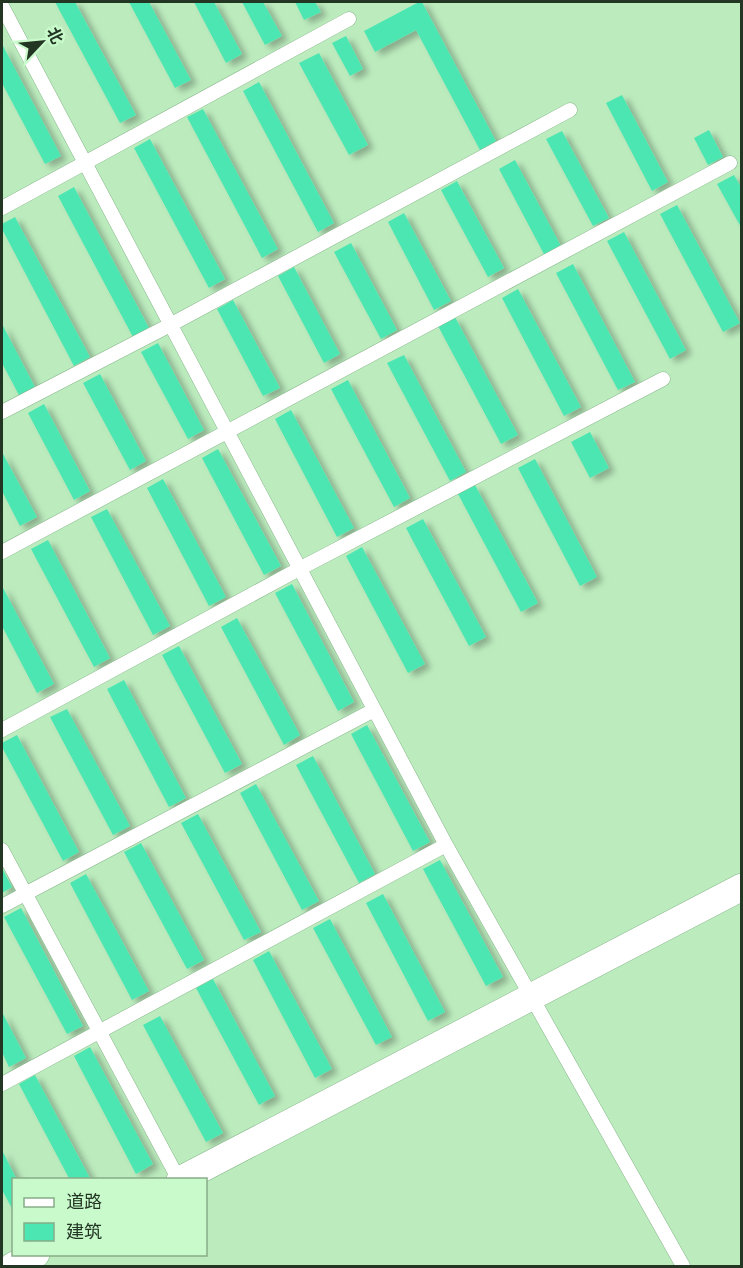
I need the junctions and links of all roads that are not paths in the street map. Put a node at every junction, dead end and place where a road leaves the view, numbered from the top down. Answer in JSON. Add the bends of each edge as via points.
{"nodes":[{"id":1,"x":2,"y":6,"type":"edge"},
{"id":2,"x":349,"y":19,"type":"dead end"},
{"id":3,"x":570,"y":111,"type":"dead end"},
{"id":4,"x":85,"y":164,"type":"junction"},
{"id":5,"x":730,"y":164,"type":"dead end"},
{"id":6,"x":2,"y":208,"type":"edge"},
{"id":7,"x":170,"y":325,"type":"junction"},
{"id":8,"x":663,"y":379,"type":"dead end"},
{"id":9,"x":2,"y":412,"type":"edge"},
{"id":10,"x":227,"y":432,"type":"junction"},
{"id":11,"x":2,"y":552,"type":"edge"},
{"id":12,"x":299,"y":569,"type":"junction"},
{"id":13,"x":374,"y":710,"type":"junction"},
{"id":14,"x":2,"y":730,"type":"edge"},
{"id":15,"x":446,"y":845,"type":"junction"},
{"id":16,"x":2,"y":850,"type":"edge"},
{"id":17,"x":741,"y":887,"type":"edge"},
{"id":18,"x":24,"y":894,"type":"junction"},
{"id":19,"x":2,"y":906,"type":"edge"},
{"id":20,"x":99,"y":1031,"type":"junction"},
{"id":21,"x":2,"y":1084,"type":"edge"},
{"id":22,"x":179,"y":1178,"type":"edge"},
{"id":23,"x":182,"y":1178,"type":"edge"},
{"id":24,"x":32,"y":1256,"type":"edge"},
{"id":25,"x":13,"y":1266,"type":"edge"},
{"id":26,"x":683,"y":1266,"type":"edge"}],
"edges":[{"from":1,"to":4,"type":"lane"},
{"from":2,"to":4,"type":"lane"},
{"from":3,"to":7,"type":"lane"},
{"from":4,"to":6,"type":"lane"},
{"from":4,"to":7,"type":"lane"},
{"from":5,"to":10,"type":"lane"},
{"from":7,"to":9,"type":"lane"},
{"from":7,"to":10,"type":"lane"},
{"from":8,"to":12,"type":"lane"},
{"from":10,"to":11,"type":"lane"},
{"from":10,"to":12,"type":"lane"},
{"from":12,"to":13,"type":"lane"},
{"from":12,"to":14,"type":"lane"},
{"from":13,"to":15,"type":"lane"},
{"from":13,"to":18,"type":"lane"},
{"from":15,"to":20,"type":"lane"},
{"from":15,"to":26,"type":"lane"},
{"from":16,"to":18,"type":"lane"},
{"from":17,"to":23,"type":"street"},
{"from":18,"to":19,"type":"lane"},
{"from":18,"to":20,"type":"lane"},
{"from":20,"to":21,"type":"lane"},
{"from":20,"to":22,"type":"lane"},
{"from":24,"to":25,"type":"street"}]}
